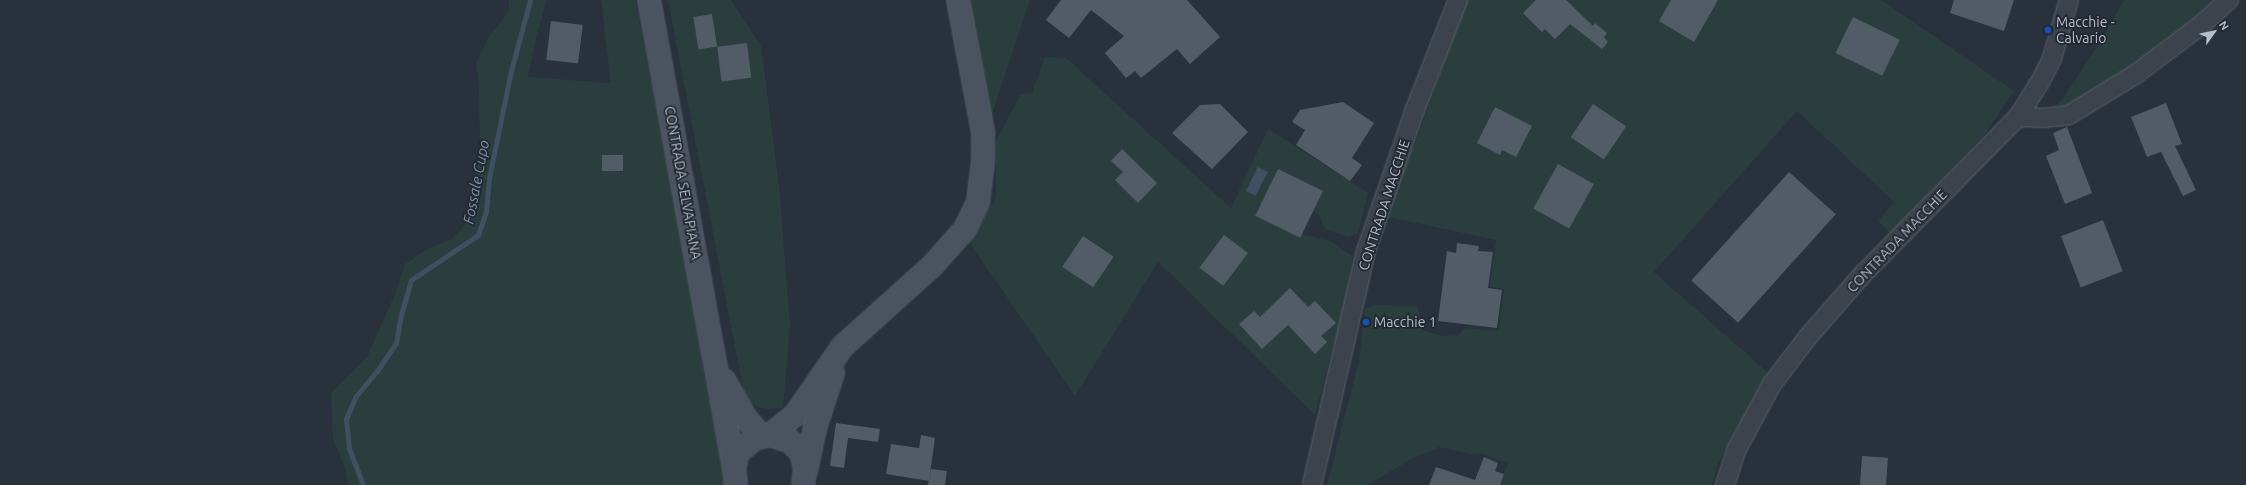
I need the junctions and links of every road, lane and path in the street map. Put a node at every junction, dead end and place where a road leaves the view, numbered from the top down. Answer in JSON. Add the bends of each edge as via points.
{"nodes":[{"id":1,"x":649,"y":0,"type":"edge"},
{"id":2,"x":958,"y":0,"type":"edge"},
{"id":3,"x":1458,"y":0,"type":"edge"},
{"id":4,"x":2069,"y":0,"type":"edge"},
{"id":5,"x":2229,"y":0,"type":"edge"},
{"id":6,"x":2018,"y":116,"type":"junction"},
{"id":7,"x":842,"y":347,"type":"junction"},
{"id":8,"x":716,"y":365,"type":"junction"},
{"id":9,"x":765,"y":436,"type":"junction"},
{"id":10,"x":735,"y":476,"type":"edge"},
{"id":11,"x":804,"y":480,"type":"edge"},
{"id":12,"x":1312,"y":485,"type":"edge"},
{"id":13,"x":1725,"y":485,"type":"edge"}],
"edges":[{"from":1,"to":8,"type":"main road","name":"CONTRADA SELVAPIANA"},
{"from":2,"to":7,"type":"main road","via":[[982,132],[983,162],[978,202],[965,229],[933,265]]},
{"from":3,"to":12,"type":"street","name":"CONTRADA MACCHIE","via":[[1414,112],[1366,251]]},
{"from":4,"to":6,"type":"street","name":"CONTRADA MACCHIE","via":[[2052,58]]},
{"from":5,"to":6,"type":"street","via":[[2200,26],[2136,74],[2069,115],[2042,118]]},
{"from":6,"to":13,"type":"street","name":"CONTRADA MACCHIE","via":[[1864,273],[1807,338],[1772,384],[1737,449]]},
{"from":7,"to":9,"type":"main road","via":[[795,415]]},
{"from":7,"to":11,"type":"main road","via":[[814,428]]},
{"from":8,"to":9,"type":"main road","name":"CONTRADA SELVAPIANA","via":[[745,417]]},
{"from":8,"to":10,"type":"main road","name":"CONTRADA SELVAPIANA"},
{"from":9,"to":10,"type":"main road","via":[[742,447],[738,453]]},
{"from":9,"to":11,"type":"main road","via":[[784,439],[796,447],[803,460]]}]}
